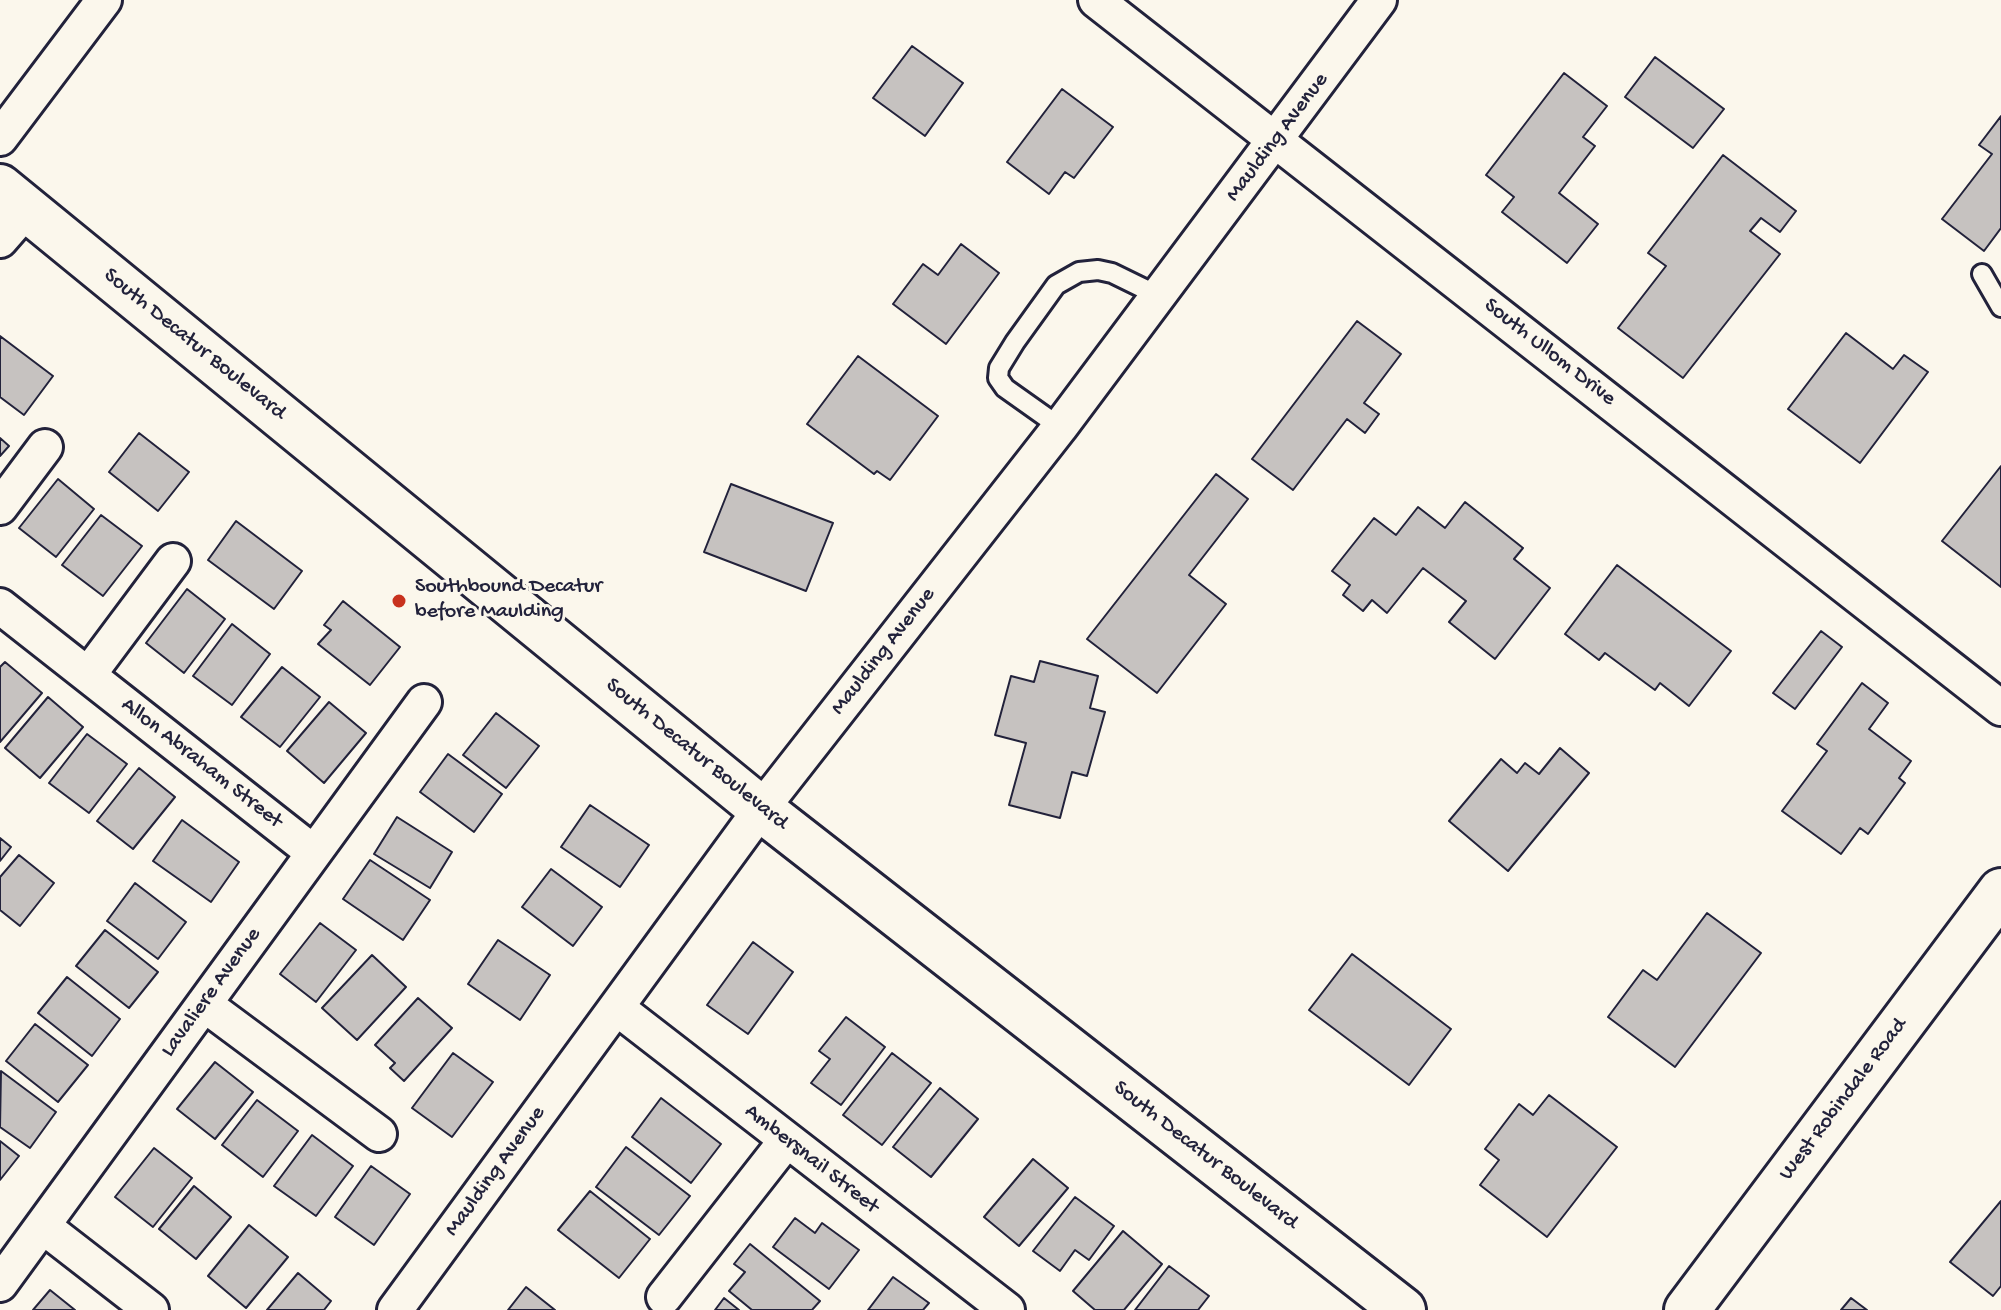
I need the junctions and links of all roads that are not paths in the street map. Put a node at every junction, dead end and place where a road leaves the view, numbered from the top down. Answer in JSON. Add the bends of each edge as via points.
{"nodes":[{"id":1,"x":104,"y":0,"type":"edge"},
{"id":2,"x":1096,"y":0,"type":"edge"},
{"id":3,"x":1379,"y":0,"type":"edge"},
{"id":4,"x":0,"y":138,"type":"edge"},
{"id":5,"x":1277,"y":140,"type":"junction"},
{"id":6,"x":9,"y":212,"type":"edge"},
{"id":7,"x":1982,"y":274,"type":"dead end"},
{"id":8,"x":1159,"y":296,"type":"junction"},
{"id":9,"x":2001,"y":307,"type":"edge"},
{"id":10,"x":1060,"y":427,"type":"junction"},
{"id":11,"x":45,"y":447,"type":"dead end"},
{"id":12,"x":0,"y":507,"type":"edge"},
{"id":13,"x":173,"y":561,"type":"dead end"},
{"id":14,"x":0,"y":606,"type":"edge"},
{"id":15,"x":88,"y":675,"type":"junction"},
{"id":16,"x":424,"y":702,"type":"dead end"},
{"id":17,"x":2001,"y":708,"type":"edge"},
{"id":18,"x":761,"y":809,"type":"junction"},
{"id":19,"x":314,"y":853,"type":"junction"},
{"id":20,"x":2001,"y":891,"type":"edge"},
{"id":21,"x":204,"y":1004,"type":"junction"},
{"id":22,"x":617,"y":1008,"type":"junction"},
{"id":23,"x":379,"y":1134,"type":"dead end"},
{"id":24,"x":786,"y":1141,"type":"junction"},
{"id":25,"x":44,"y":1227,"type":"junction"},
{"id":26,"x":0,"y":1284,"type":"edge"},
{"id":27,"x":664,"y":1297,"type":"dead end"},
{"id":28,"x":151,"y":1310,"type":"edge"},
{"id":29,"x":395,"y":1310,"type":"edge"},
{"id":30,"x":1007,"y":1310,"type":"edge"},
{"id":31,"x":1403,"y":1310,"type":"edge"},
{"id":32,"x":1687,"y":1310,"type":"edge"}],
"edges":[{"from":1,"to":4,"type":"street"},
{"from":2,"to":5,"type":"street","name":"South Ullom Drive"},
{"from":3,"to":5,"type":"street","name":"Maulding Avenue"},
{"from":5,"to":8,"type":"street","name":"Maulding Avenue"},
{"from":5,"to":17,"type":"street","name":"South Ullom Drive"},
{"from":6,"to":18,"type":"main road","name":"South Decatur Boulevard"},
{"from":7,"to":9,"type":"lane"},
{"from":8,"to":10,"type":"street","name":"Maulding Avenue"},
{"from":8,"to":10,"type":"lane","via":[[1098,270],[1079,272],[1056,285],[1015,342],[998,378]]},
{"from":10,"to":18,"type":"street","name":"Maulding Avenue"},
{"from":11,"to":12,"type":"street"},
{"from":13,"to":15,"type":"street"},
{"from":14,"to":15,"type":"street","name":"Allon Abraham Street"},
{"from":15,"to":19,"type":"street","name":"Allon Abraham Street"},
{"from":16,"to":19,"type":"street","name":"Lavaliere Avenue"},
{"from":18,"to":22,"type":"street","name":"Maulding Avenue"},
{"from":18,"to":31,"type":"main road","name":"South Decatur Boulevard"},
{"from":19,"to":21,"type":"street","name":"Lavaliere Avenue"},
{"from":20,"to":32,"type":"main road","name":"West Robindale Road"},
{"from":21,"to":23,"type":"street"},
{"from":21,"to":25,"type":"street","name":"Lavaliere Avenue"},
{"from":22,"to":24,"type":"street","name":"Ambersnail Street"},
{"from":22,"to":29,"type":"street","name":"Maulding Avenue"},
{"from":24,"to":27,"type":"street"},
{"from":24,"to":30,"type":"street","name":"Ambersnail Street"},
{"from":25,"to":26,"type":"street","name":"Lavaliere Avenue"},
{"from":25,"to":28,"type":"street"}]}
